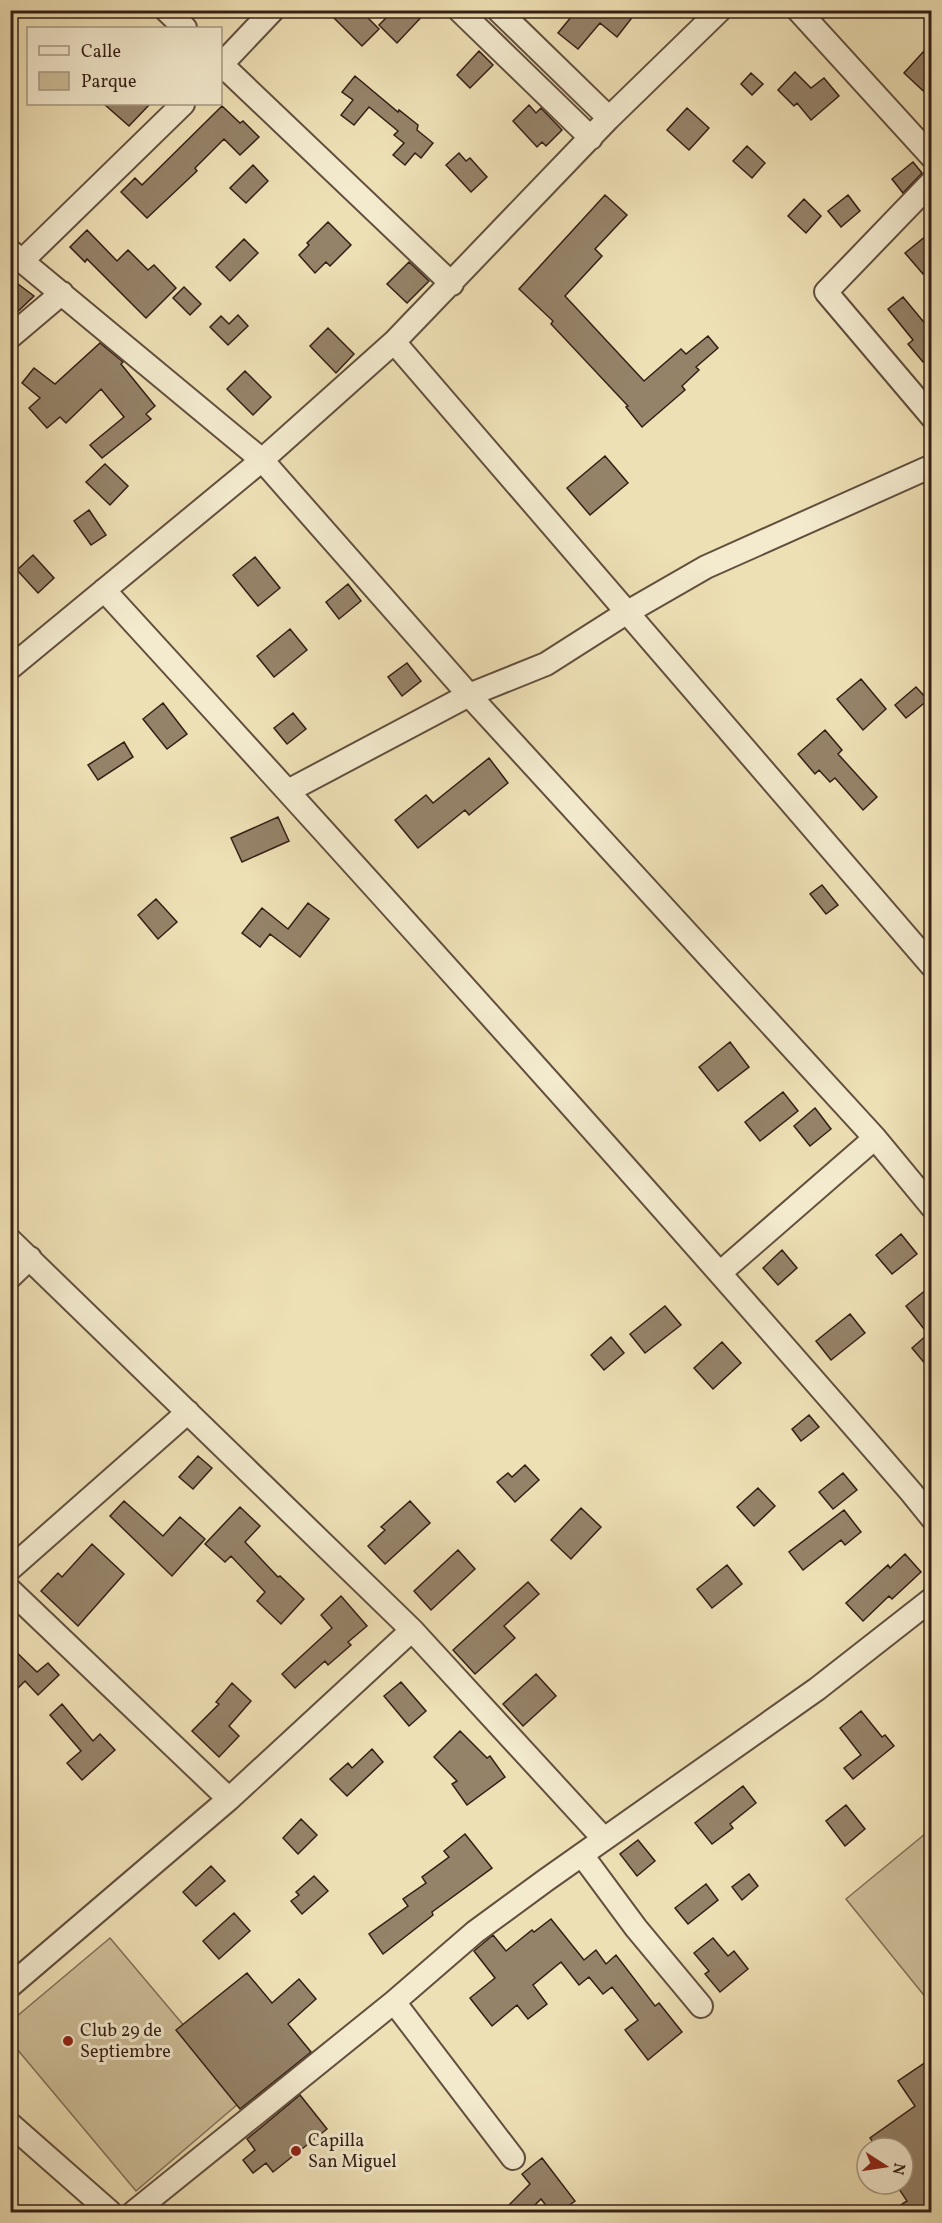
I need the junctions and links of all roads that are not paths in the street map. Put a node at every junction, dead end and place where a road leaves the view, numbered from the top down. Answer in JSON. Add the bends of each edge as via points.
{"nodes":[{"id":1,"x":166,"y":10,"type":"edge"},
{"id":2,"x":273,"y":10,"type":"edge"},
{"id":3,"x":459,"y":10,"type":"edge"},
{"id":4,"x":498,"y":10,"type":"edge"},
{"id":5,"x":720,"y":10,"type":"edge"},
{"id":6,"x":798,"y":10,"type":"edge"},
{"id":7,"x":184,"y":27,"type":"edge"},
{"id":8,"x":222,"y":63,"type":"edge"},
{"id":9,"x":222,"y":65,"type":"edge"},
{"id":10,"x":182,"y":105,"type":"edge"},
{"id":11,"x":609,"y":118,"type":"junction"},
{"id":12,"x":591,"y":138,"type":"junction"},
{"id":13,"x":932,"y":157,"type":"edge"},
{"id":14,"x":932,"y":182,"type":"edge"},
{"id":15,"x":16,"y":256,"type":"edge"},
{"id":16,"x":452,"y":284,"type":"junction"},
{"id":17,"x":62,"y":293,"type":"junction"},
{"id":18,"x":10,"y":337,"type":"edge"},
{"id":19,"x":394,"y":342,"type":"junction"},
{"id":20,"x":932,"y":417,"type":"edge"},
{"id":21,"x":262,"y":460,"type":"junction"},
{"id":22,"x":932,"y":466,"type":"edge"},
{"id":23,"x":104,"y":591,"type":"junction"},
{"id":24,"x":626,"y":613,"type":"junction"},
{"id":25,"x":10,"y":669,"type":"edge"},
{"id":26,"x":469,"y":695,"type":"junction"},
{"id":27,"x":288,"y":790,"type":"junction"},
{"id":28,"x":932,"y":966,"type":"edge"},
{"id":29,"x":874,"y":1138,"type":"junction"},
{"id":30,"x":932,"y":1208,"type":"edge"},
{"id":31,"x":10,"y":1240,"type":"edge"},
{"id":32,"x":30,"y":1258,"type":"junction"},
{"id":33,"x":721,"y":1272,"type":"junction"},
{"id":34,"x":10,"y":1277,"type":"edge"},
{"id":35,"x":188,"y":1412,"type":"junction"},
{"id":36,"x":932,"y":1518,"type":"edge"},
{"id":37,"x":10,"y":1569,"type":"edge"},
{"id":38,"x":10,"y":1590,"type":"edge"},
{"id":39,"x":932,"y":1599,"type":"edge"},
{"id":40,"x":412,"y":1630,"type":"junction"},
{"id":41,"x":229,"y":1799,"type":"junction"},
{"id":42,"x":604,"y":1839,"type":"junction"},
{"id":43,"x":582,"y":1855,"type":"junction"},
{"id":44,"x":10,"y":1986,"type":"edge"},
{"id":45,"x":394,"y":2002,"type":"junction"},
{"id":46,"x":701,"y":2006,"type":"dead end"},
{"id":47,"x":10,"y":2124,"type":"edge"},
{"id":48,"x":513,"y":2158,"type":"dead end"},
{"id":49,"x":110,"y":2212,"type":"edge"},
{"id":50,"x":134,"y":2212,"type":"edge"}],
"edges":[{"from":1,"to":7,"type":"street"},
{"from":2,"to":8,"type":"street"},
{"from":3,"to":12,"type":"street"},
{"from":4,"to":11,"type":"street"},
{"from":5,"to":11,"type":"street"},
{"from":6,"to":13,"type":"street"},
{"from":9,"to":16,"type":"street"},
{"from":10,"to":15,"type":"street"},
{"from":11,"to":12,"type":"street"},
{"from":12,"to":16,"type":"street"},
{"from":14,"to":20,"type":"street","via":[[826,292]]},
{"from":15,"to":17,"type":"street"},
{"from":16,"to":19,"type":"street"},
{"from":17,"to":18,"type":"street"},
{"from":17,"to":21,"type":"street"},
{"from":19,"to":21,"type":"street"},
{"from":19,"to":24,"type":"street"},
{"from":21,"to":23,"type":"street"},
{"from":21,"to":26,"type":"street"},
{"from":22,"to":24,"type":"street","via":[[706,567]]},
{"from":23,"to":25,"type":"street"},
{"from":23,"to":27,"type":"street"},
{"from":24,"to":26,"type":"street","via":[[546,664]]},
{"from":24,"to":28,"type":"street"},
{"from":26,"to":27,"type":"street"},
{"from":26,"to":29,"type":"street"},
{"from":27,"to":33,"type":"street"},
{"from":29,"to":30,"type":"street"},
{"from":29,"to":33,"type":"street"},
{"from":31,"to":32,"type":"street"},
{"from":32,"to":34,"type":"street"},
{"from":32,"to":35,"type":"street"},
{"from":33,"to":36,"type":"street"},
{"from":35,"to":37,"type":"street"},
{"from":35,"to":40,"type":"street"},
{"from":38,"to":41,"type":"street"},
{"from":39,"to":42,"type":"street","via":[[817,1689]]},
{"from":40,"to":41,"type":"street"},
{"from":40,"to":42,"type":"street"},
{"from":41,"to":44,"type":"street"},
{"from":42,"to":43,"type":"street"},
{"from":43,"to":45,"type":"street","via":[[475,1932]]},
{"from":43,"to":46,"type":"street"},
{"from":45,"to":48,"type":"street"},
{"from":45,"to":50,"type":"street"},
{"from":47,"to":49,"type":"street"}]}
